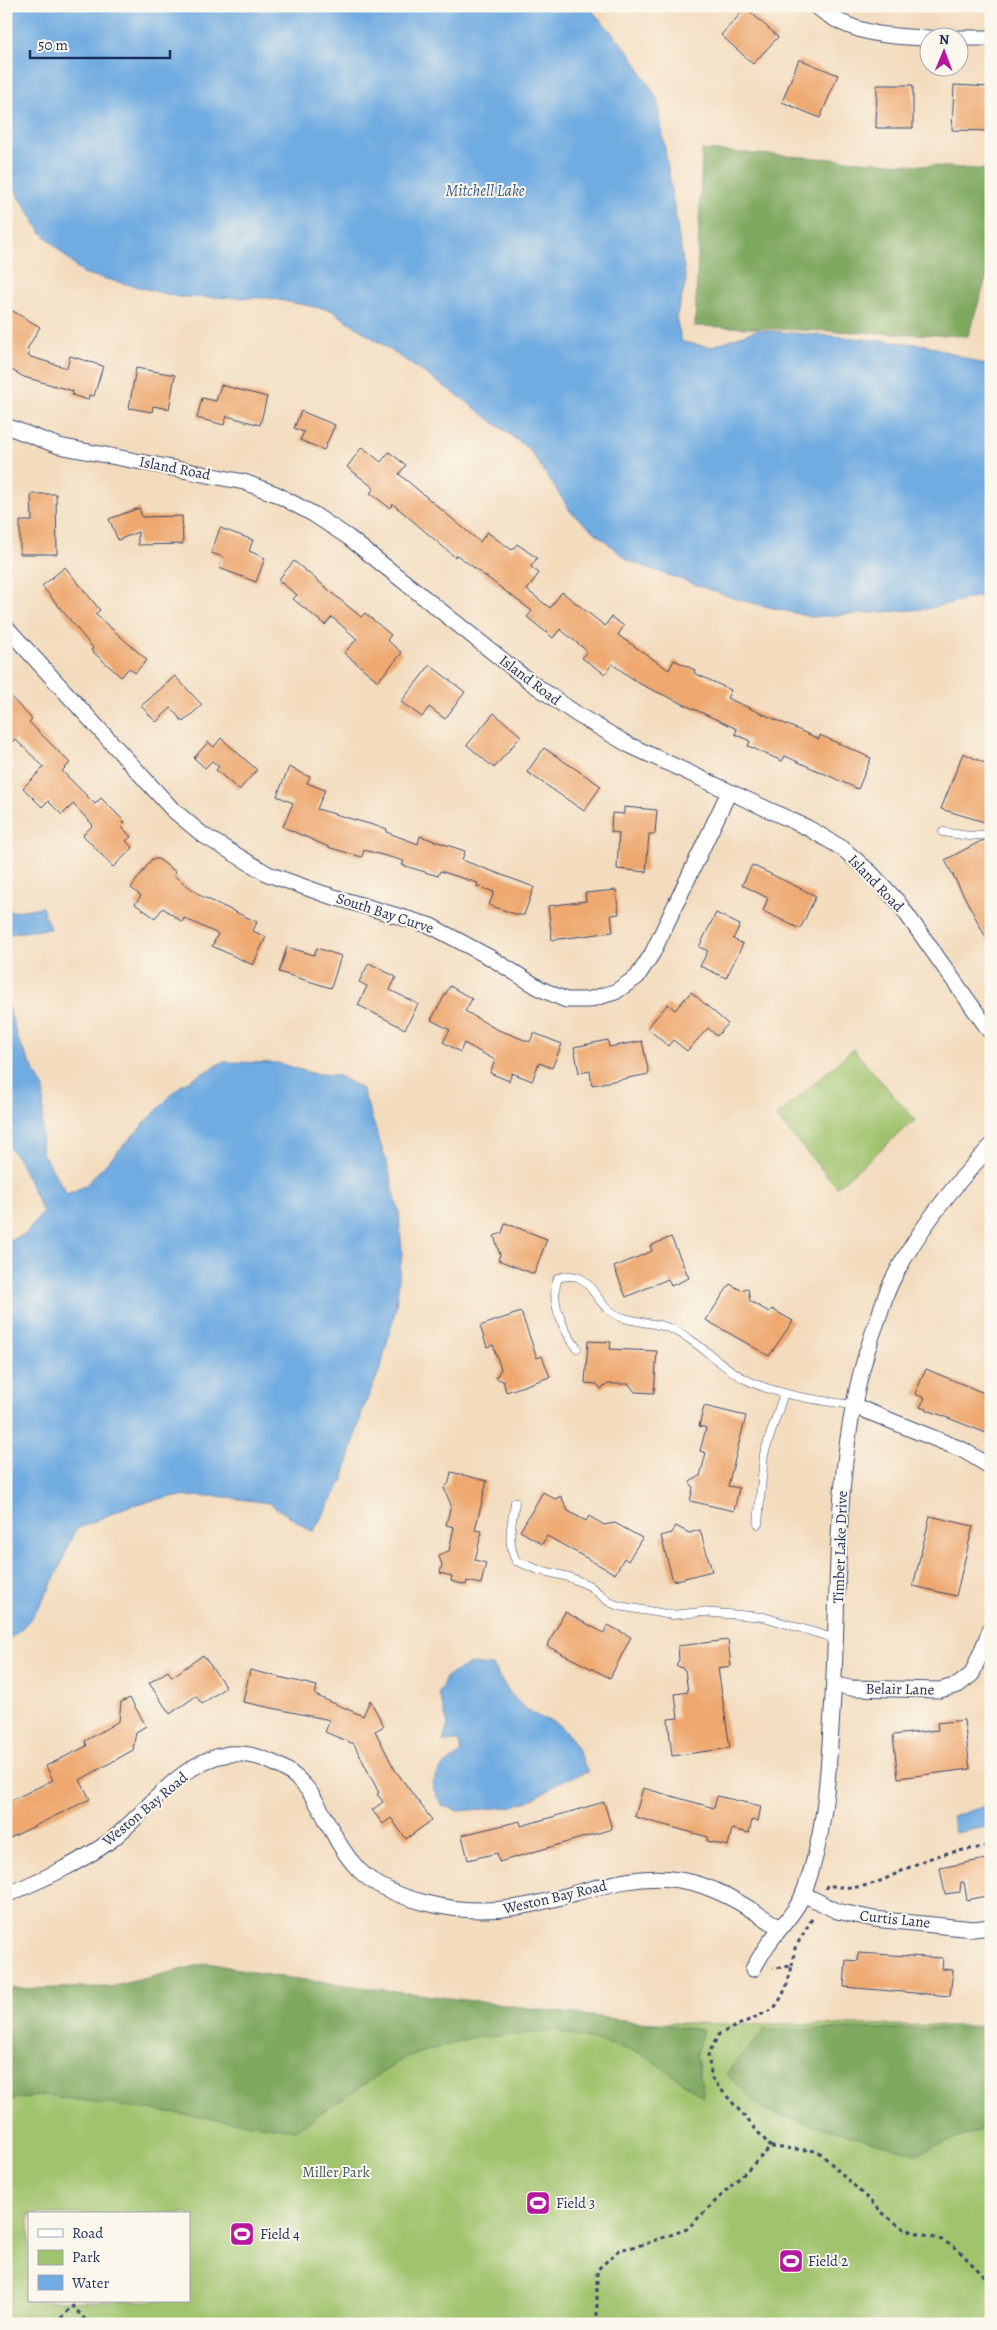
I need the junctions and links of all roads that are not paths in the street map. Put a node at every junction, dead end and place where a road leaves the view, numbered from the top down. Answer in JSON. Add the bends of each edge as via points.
{"nodes":[{"id":1,"x":816,"y":6,"type":"edge"},
{"id":2,"x":920,"y":38,"type":"edge"},
{"id":3,"x":970,"y":38,"type":"edge"},
{"id":4,"x":991,"y":38,"type":"edge"},
{"id":5,"x":6,"y":426,"type":"edge"},
{"id":6,"x":6,"y":627,"type":"edge"},
{"id":7,"x":729,"y":792,"type":"junction"},
{"id":8,"x":943,"y":832,"type":"dead end"},
{"id":9,"x":991,"y":834,"type":"edge"},
{"id":10,"x":991,"y":1033,"type":"edge"},
{"id":11,"x":991,"y":1146,"type":"edge"},
{"id":12,"x":577,"y":1348,"type":"dead end"},
{"id":13,"x":784,"y":1392,"type":"junction"},
{"id":14,"x":852,"y":1405,"type":"junction"},
{"id":15,"x":991,"y":1467,"type":"edge"},
{"id":16,"x":515,"y":1502,"type":"dead end"},
{"id":17,"x":758,"y":1524,"type":"dead end"},
{"id":18,"x":991,"y":1628,"type":"edge"},
{"id":19,"x":836,"y":1639,"type":"junction"},
{"id":20,"x":834,"y":1685,"type":"junction"},
{"id":21,"x":804,"y":1894,"type":"junction"},
{"id":22,"x":6,"y":1895,"type":"edge"},
{"id":23,"x":991,"y":1927,"type":"edge"},
{"id":24,"x":780,"y":1928,"type":"junction"},
{"id":25,"x":753,"y":1969,"type":"road end"}],
"edges":[{"from":1,"to":2,"type":"street","via":[[829,17],[859,31]]},
{"from":3,"to":4,"type":"street"},
{"from":5,"to":7,"type":"street","name":"Island Road","via":[[59,446],[244,482],[276,494],[348,537],[529,682],[578,715],[629,745]]},
{"from":6,"to":7,"type":"street","name":"South Bay Curve","via":[[172,809],[203,835],[268,874],[431,926],[491,958],[541,990],[566,1000],[588,1000],[615,992],[637,977],[652,954]]},
{"from":7,"to":10,"type":"street","name":"Island Road","via":[[808,828],[842,848],[872,874],[898,902]]},
{"from":8,"to":9,"type":"lane","via":[[969,836]]},
{"from":11,"to":14,"type":"street","name":"Timber Lake Drive","via":[[958,1181],[923,1228],[892,1282],[868,1343]]},
{"from":12,"to":13,"type":"lane","via":[[565,1333],[553,1288],[558,1278],[568,1274],[588,1283],[611,1312],[669,1328],[745,1379]]},
{"from":13,"to":14,"type":"lane","via":[[800,1398]]},
{"from":13,"to":17,"type":"lane","via":[[764,1454]]},
{"from":14,"to":15,"type":"street","via":[[963,1450]]},
{"from":14,"to":19,"type":"street","name":"Timber Lake Drive","via":[[842,1486]]},
{"from":16,"to":19,"type":"lane","via":[[510,1550],[516,1561],[590,1586],[609,1602],[672,1614],[702,1612],[764,1617]]},
{"from":18,"to":20,"type":"street","name":"Belair Lane","via":[[972,1674],[958,1685],[940,1690]]},
{"from":19,"to":20,"type":"street","name":"Timber Lake Drive"},
{"from":20,"to":21,"type":"street","name":"Timber Lake Drive","via":[[827,1789]]},
{"from":21,"to":23,"type":"street","name":"Curtis Lane","via":[[837,1911],[874,1919]]},
{"from":21,"to":24,"type":"street","name":"Timber Lake Drive"},
{"from":22,"to":24,"type":"street","name":"Weston Bay Road","via":[[79,1862],[111,1840],[180,1777],[204,1762],[229,1754],[256,1756],[281,1766],[303,1782],[319,1804],[345,1855],[360,1872],[390,1891],[427,1904],[461,1910],[494,1910],[647,1878],[680,1880],[711,1888]]},
{"from":24,"to":25,"type":"street","name":"Timber Lake Drive"}]}
